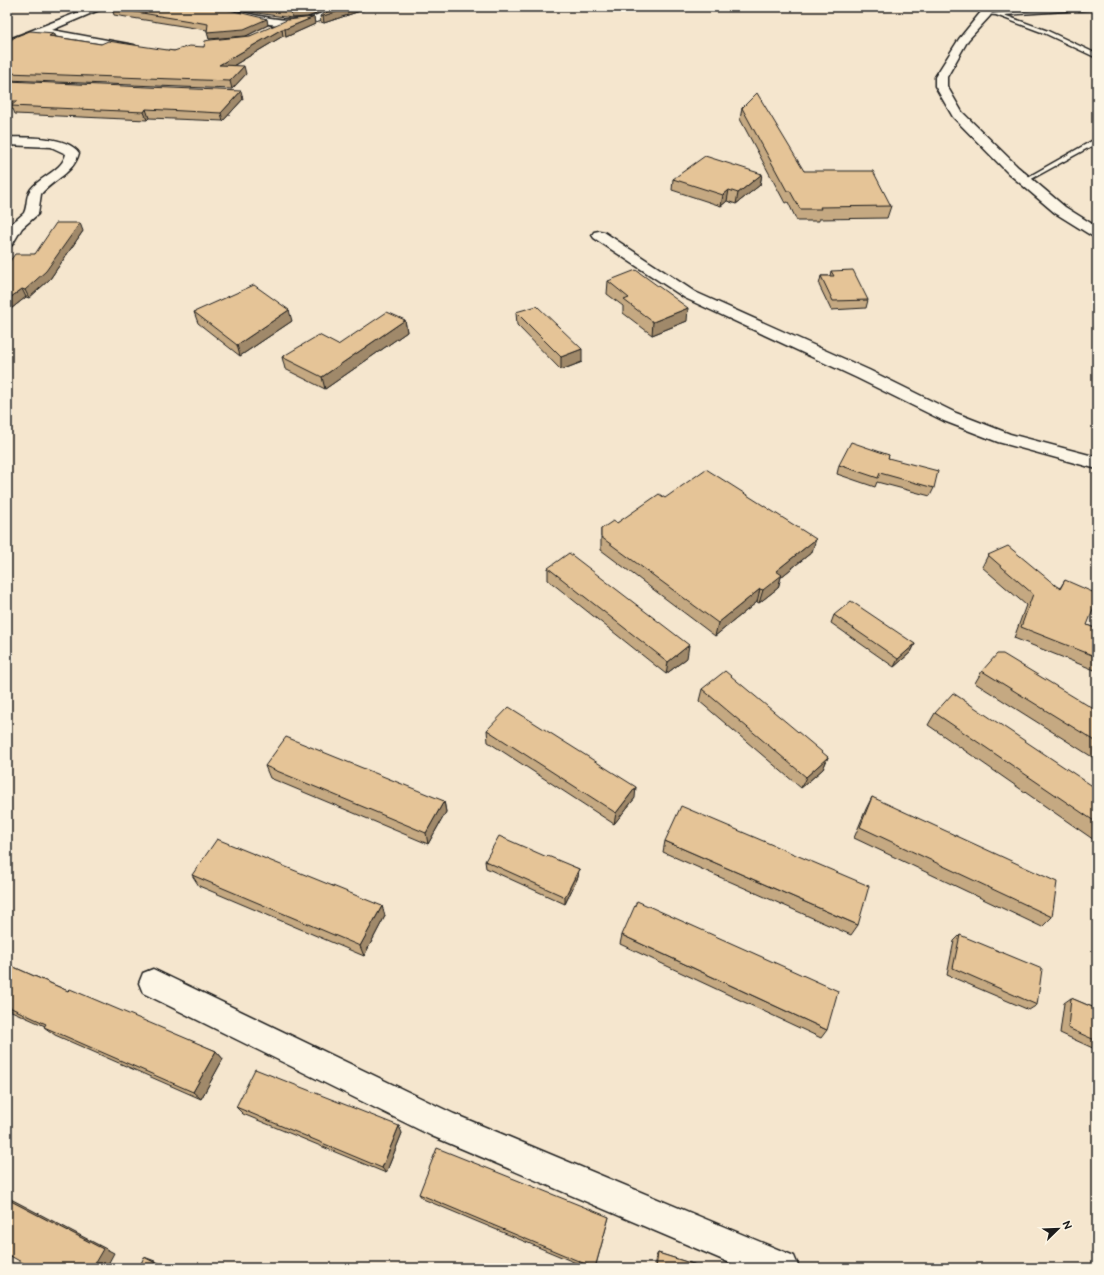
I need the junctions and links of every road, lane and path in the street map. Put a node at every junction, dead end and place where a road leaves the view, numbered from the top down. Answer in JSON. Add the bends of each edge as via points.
{"nodes":[{"id":1,"x":101,"y":7,"type":"edge"},
{"id":2,"x":208,"y":7,"type":"edge"},
{"id":3,"x":344,"y":7,"type":"edge"},
{"id":4,"x":1097,"y":8,"type":"edge"},
{"id":5,"x":990,"y":12,"type":"edge"},
{"id":6,"x":286,"y":22,"type":"junction"},
{"id":7,"x":41,"y":31,"type":"junction"},
{"id":8,"x":265,"y":32,"type":"edge"},
{"id":9,"x":7,"y":44,"type":"edge"},
{"id":10,"x":147,"y":50,"type":"edge"},
{"id":11,"x":1097,"y":56,"type":"edge"},
{"id":12,"x":1097,"y":140,"type":"edge"},
{"id":13,"x":7,"y":141,"type":"edge"},
{"id":14,"x":1024,"y":180,"type":"junction"},
{"id":15,"x":1097,"y":233,"type":"edge"},
{"id":16,"x":599,"y":235,"type":"dead end"},
{"id":17,"x":7,"y":242,"type":"edge"},
{"id":18,"x":1097,"y":463,"type":"edge"},
{"id":19,"x":153,"y":983,"type":"dead end"},
{"id":20,"x":782,"y":1268,"type":"edge"}],
"edges":[{"from":1,"to":7,"type":"street"},
{"from":2,"to":6,"type":"street"},
{"from":3,"to":6,"type":"street","via":[[307,22]]},
{"from":4,"to":5,"type":"lane"},
{"from":5,"to":11,"type":"lane","via":[[1046,32]]},
{"from":5,"to":14,"type":"street","via":[[964,39],[941,77],[941,86],[951,106],[965,124]]},
{"from":6,"to":8,"type":"street"},
{"from":7,"to":9,"type":"street"},
{"from":7,"to":10,"type":"street"},
{"from":12,"to":14,"type":"lane"},
{"from":13,"to":17,"type":"street","via":[[56,144],[67,147],[73,153],[67,166],[32,197],[32,211],[17,226]]},
{"from":14,"to":15,"type":"street","via":[[1060,210]]},
{"from":16,"to":18,"type":"street","via":[[690,295],[950,417],[1004,438]]},
{"from":19,"to":20,"type":"street","via":[[443,1125]]}]}
